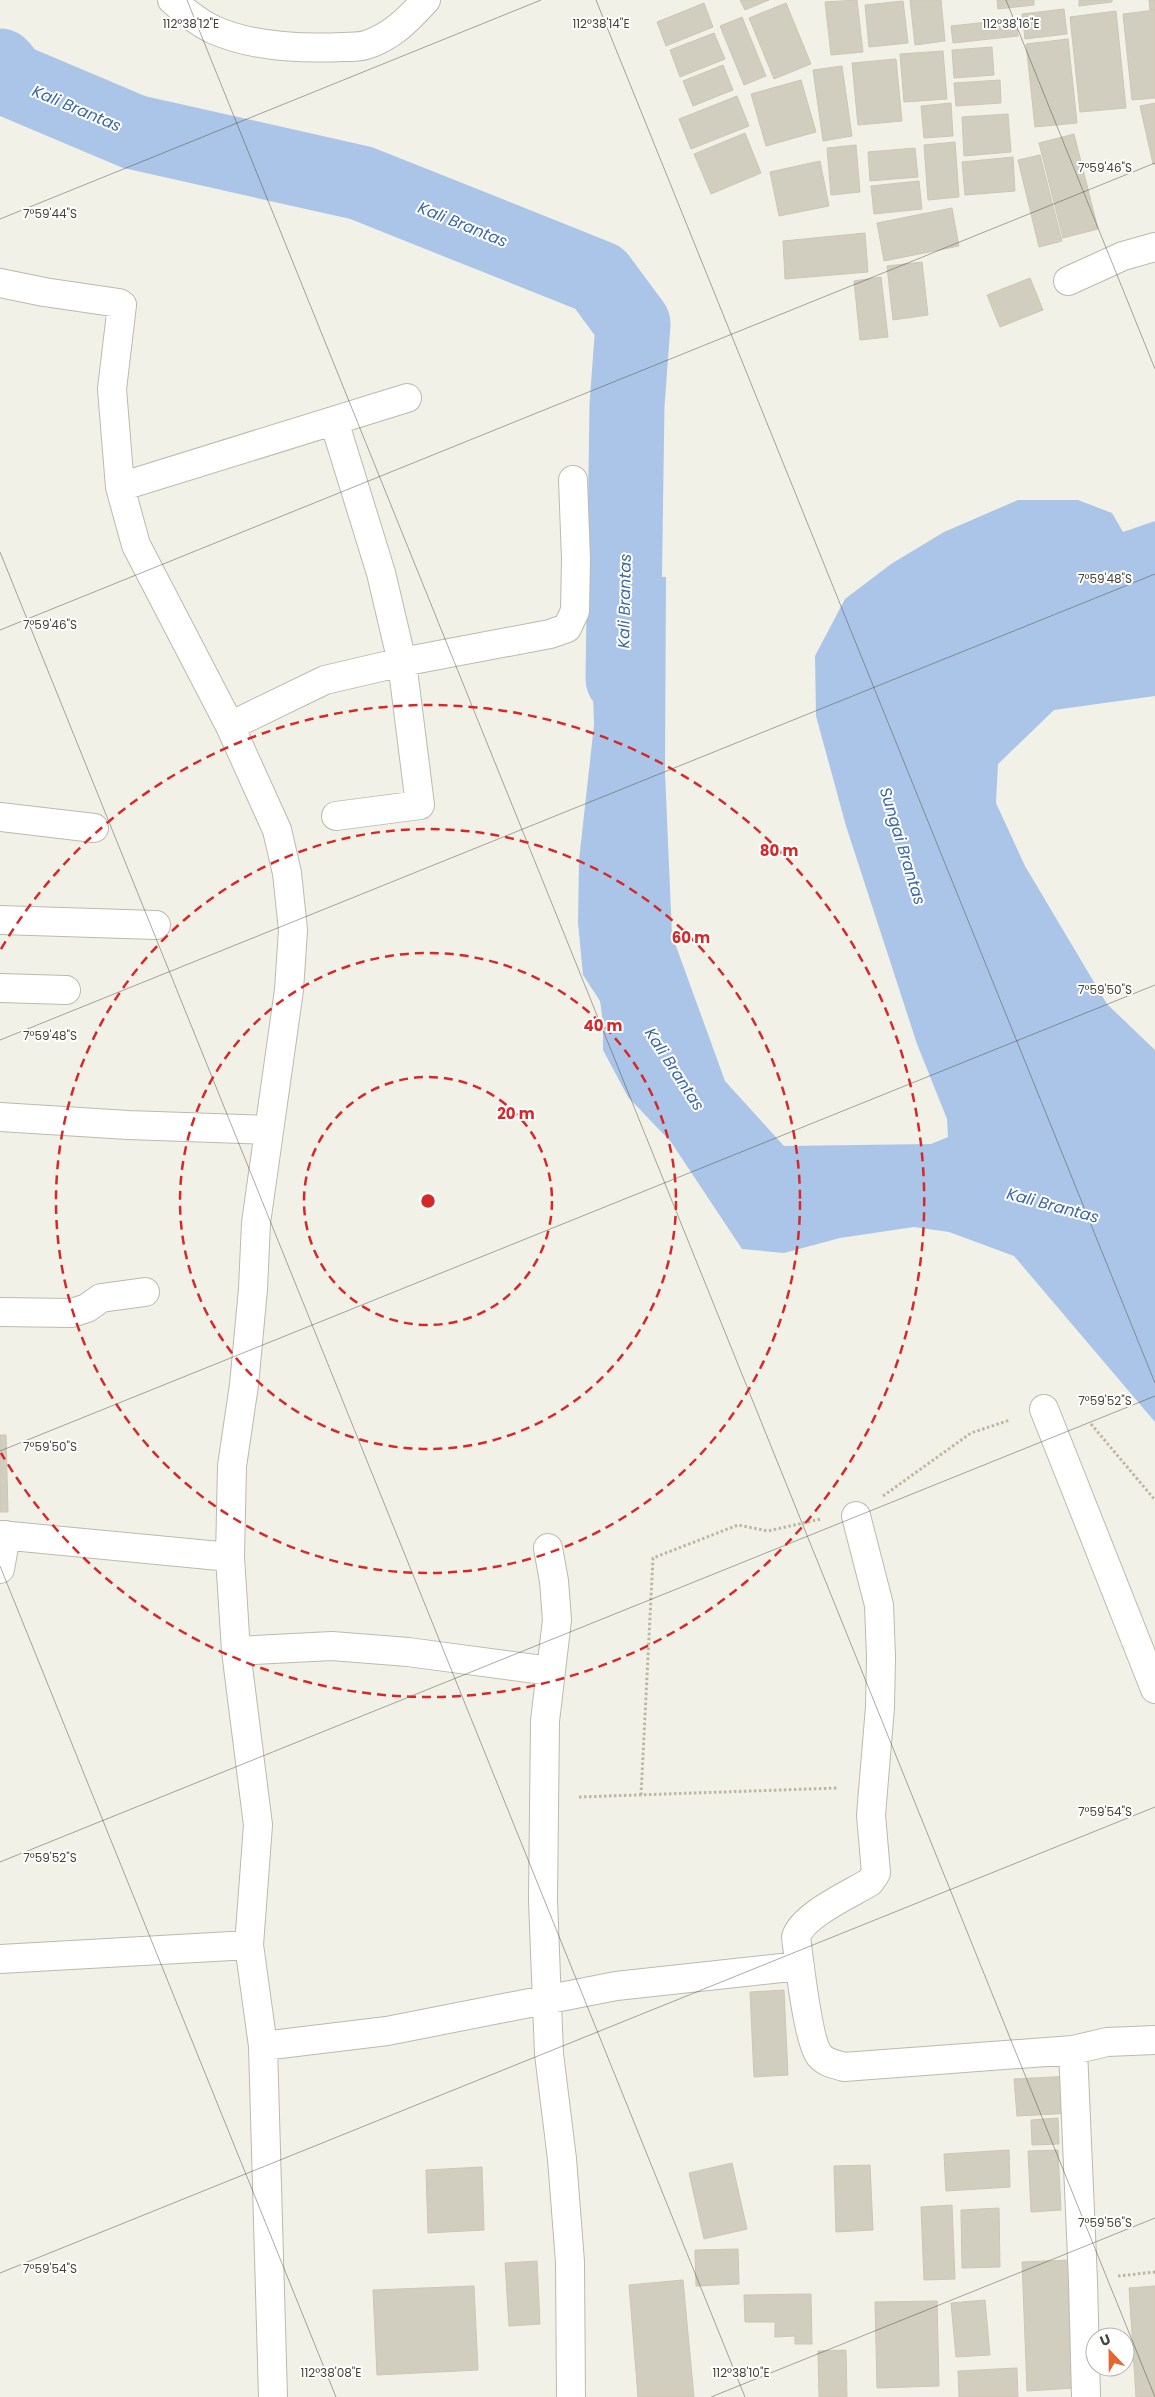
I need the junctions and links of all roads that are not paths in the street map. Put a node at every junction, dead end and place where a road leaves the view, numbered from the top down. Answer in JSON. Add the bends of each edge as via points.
{"nodes":[{"id":1,"x":172,"y":0,"type":"edge"},
{"id":2,"x":426,"y":0,"type":"edge"},
{"id":3,"x":1155,"y":248,"type":"edge"},
{"id":4,"x":1068,"y":281,"type":"dead end"},
{"id":5,"x":0,"y":283,"type":"edge"},
{"id":6,"x":407,"y":398,"type":"dead end"},
{"id":7,"x":334,"y":421,"type":"junction"},
{"id":8,"x":573,"y":480,"type":"dead end"},
{"id":9,"x":120,"y":487,"type":"junction"},
{"id":10,"x":402,"y":662,"type":"junction"},
{"id":11,"x":230,"y":726,"type":"junction"},
{"id":12,"x":336,"y":816,"type":"dead end"},
{"id":13,"x":0,"y":817,"type":"edge"},
{"id":14,"x":94,"y":828,"type":"dead end"},
{"id":15,"x":0,"y":920,"type":"edge"},
{"id":16,"x":156,"y":925,"type":"dead end"},
{"id":17,"x":0,"y":988,"type":"edge"},
{"id":18,"x":66,"y":990,"type":"dead end"},
{"id":19,"x":0,"y":1117,"type":"edge"},
{"id":20,"x":269,"y":1130,"type":"junction"},
{"id":21,"x":145,"y":1292,"type":"dead end"},
{"id":22,"x":0,"y":1312,"type":"edge"},
{"id":23,"x":1044,"y":1409,"type":"road end"},
{"id":24,"x":856,"y":1516,"type":"road end"},
{"id":25,"x":3,"y":1535,"type":"edge"},
{"id":26,"x":548,"y":1548,"type":"dead end"},
{"id":27,"x":230,"y":1557,"type":"junction"},
{"id":28,"x":0,"y":1569,"type":"edge"},
{"id":29,"x":236,"y":1651,"type":"junction"},
{"id":30,"x":551,"y":1671,"type":"junction"},
{"id":31,"x":1155,"y":1689,"type":"edge"},
{"id":32,"x":250,"y":1945,"type":"junction"},
{"id":33,"x":0,"y":1959,"type":"edge"},
{"id":34,"x":800,"y":1966,"type":"junction"},
{"id":35,"x":548,"y":1998,"type":"junction"},
{"id":36,"x":1155,"y":2040,"type":"edge"},
{"id":37,"x":263,"y":2046,"type":"junction"},
{"id":38,"x":1073,"y":2050,"type":"junction"},
{"id":39,"x":273,"y":2397,"type":"edge"},
{"id":40,"x":572,"y":2397,"type":"edge"},
{"id":41,"x":1086,"y":2397,"type":"edge"}],
"edges":[{"from":1,"to":2,"type":"street","via":[[212,29],[269,44],[322,48],[364,46],[386,36],[404,24]]},
{"from":3,"to":4,"type":"street","via":[[1123,256]]},
{"from":5,"to":9,"type":"street","via":[[122,305],[112,389]]},
{"from":6,"to":7,"type":"street"},
{"from":7,"to":9,"type":"street"},
{"from":7,"to":10,"type":"street","via":[[381,573]]},
{"from":8,"to":10,"type":"street","via":[[575,611],[567,628]]},
{"from":9,"to":11,"type":"street","via":[[136,545]]},
{"from":10,"to":11,"type":"street","via":[[325,680]]},
{"from":10,"to":12,"type":"street","via":[[420,804]]},
{"from":11,"to":20,"type":"street","via":[[277,830],[287,873],[293,930],[289,990]]},
{"from":13,"to":14,"type":"street"},
{"from":15,"to":16,"type":"street"},
{"from":17,"to":18,"type":"street"},
{"from":19,"to":20,"type":"street"},
{"from":20,"to":27,"type":"street","via":[[256,1223],[254,1289],[244,1385],[232,1466]]},
{"from":21,"to":22,"type":"street","via":[[102,1298],[72,1313]]},
{"from":23,"to":31,"type":"street"},
{"from":24,"to":34,"type":"street","via":[[879,1605],[880,1707],[871,1815],[874,1877],[799,1929],[796,1937]]},
{"from":25,"to":27,"type":"street"},
{"from":25,"to":28,"type":"street"},
{"from":26,"to":30,"type":"street","via":[[557,1620]]},
{"from":27,"to":29,"type":"street"},
{"from":29,"to":30,"type":"street","via":[[332,1646],[408,1652]]},
{"from":29,"to":32,"type":"street","via":[[258,1825]]},
{"from":30,"to":35,"type":"street","via":[[544,1721],[543,1900]]},
{"from":32,"to":33,"type":"street"},
{"from":32,"to":37,"type":"street"},
{"from":34,"to":35,"type":"street","via":[[616,1986]]},
{"from":34,"to":38,"type":"street","via":[[807,2014],[818,2054],[827,2062],[844,2067]]},
{"from":35,"to":37,"type":"street","via":[[387,2031]]},
{"from":35,"to":40,"type":"street","via":[[549,2054],[570,2262]]},
{"from":36,"to":38,"type":"street","via":[[1107,2042]]},
{"from":37,"to":39,"type":"street"},
{"from":38,"to":41,"type":"street"}]}
